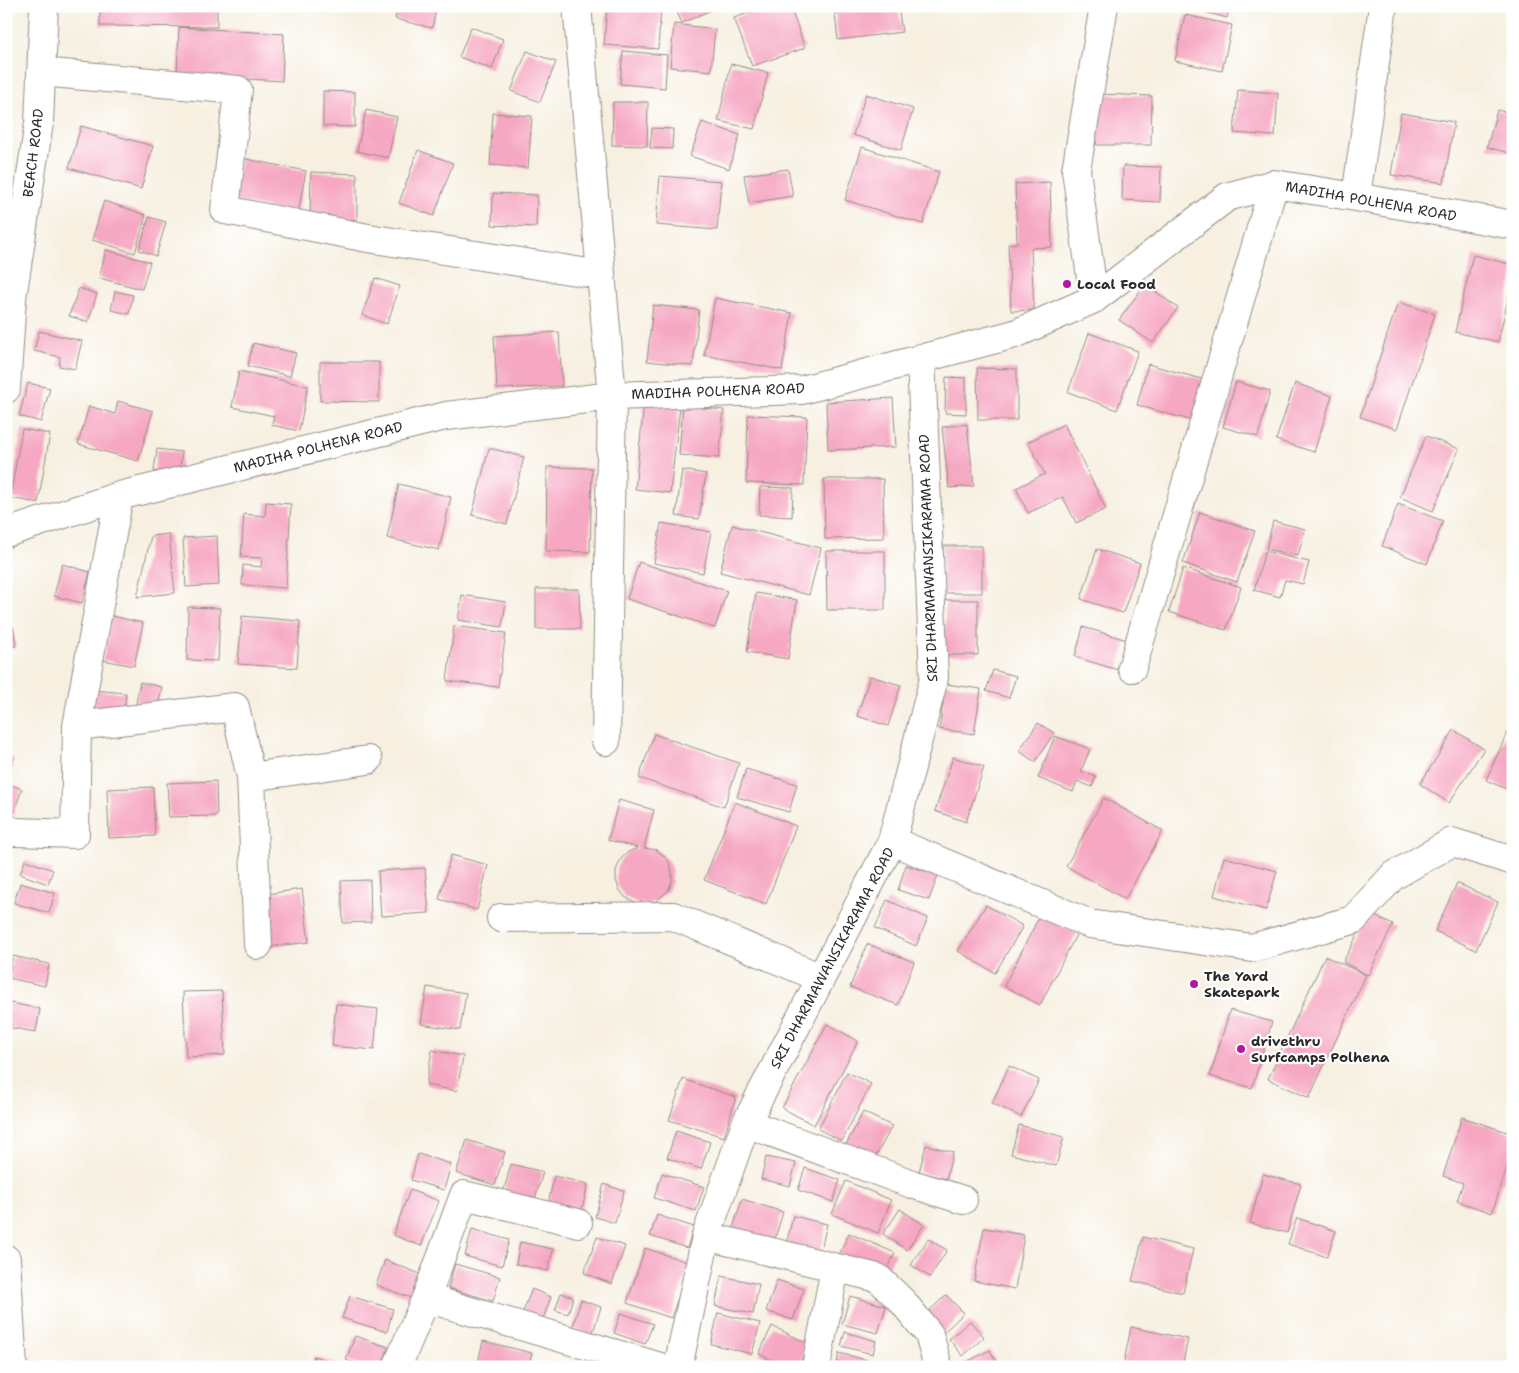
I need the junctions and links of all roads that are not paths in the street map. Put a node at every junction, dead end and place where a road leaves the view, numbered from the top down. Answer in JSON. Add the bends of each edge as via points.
{"nodes":[{"id":1,"x":44,"y":6,"type":"edge"},
{"id":2,"x":577,"y":6,"type":"edge"},
{"id":3,"x":1104,"y":6,"type":"edge"},
{"id":4,"x":1383,"y":6,"type":"edge"},
{"id":5,"x":42,"y":72,"type":"junction"},
{"id":6,"x":1274,"y":184,"type":"junction"},
{"id":7,"x":1356,"y":197,"type":"junction"},
{"id":8,"x":1513,"y":226,"type":"edge"},
{"id":9,"x":601,"y":275,"type":"junction"},
{"id":10,"x":1094,"y":299,"type":"junction"},
{"id":11,"x":921,"y":358,"type":"junction"},
{"id":12,"x":6,"y":389,"type":"edge"},
{"id":13,"x":612,"y":396,"type":"junction"},
{"id":14,"x":119,"y":496,"type":"junction"},
{"id":15,"x":6,"y":534,"type":"edge"},
{"id":16,"x":1132,"y":668,"type":"dead end"},
{"id":17,"x":77,"y":726,"type":"junction"},
{"id":18,"x":606,"y":741,"type":"dead end"},
{"id":19,"x":368,"y":760,"type":"dead end"},
{"id":20,"x":251,"y":776,"type":"junction"},
{"id":21,"x":6,"y":829,"type":"edge"},
{"id":22,"x":892,"y":841,"type":"junction"},
{"id":23,"x":1513,"y":861,"type":"edge"},
{"id":24,"x":501,"y":918,"type":"dead end"},
{"id":25,"x":258,"y":946,"type":"dead end"},
{"id":26,"x":821,"y":978,"type":"junction"},
{"id":27,"x":746,"y":1123,"type":"junction"},
{"id":28,"x":963,"y":1200,"type":"dead end"},
{"id":29,"x":578,"y":1223,"type":"dead end"},
{"id":30,"x":706,"y":1236,"type":"junction"},
{"id":31,"x":6,"y":1259,"type":"edge"},
{"id":32,"x":836,"y":1268,"type":"junction"},
{"id":33,"x":426,"y":1298,"type":"junction"},
{"id":34,"x":13,"y":1367,"type":"edge"},
{"id":35,"x":397,"y":1367,"type":"edge"},
{"id":36,"x":660,"y":1367,"type":"edge"},
{"id":37,"x":678,"y":1367,"type":"edge"},
{"id":38,"x":816,"y":1367,"type":"edge"},
{"id":39,"x":938,"y":1367,"type":"edge"}],
"edges":[{"from":1,"to":5,"type":"street","name":"BEACH ROAD"},
{"from":2,"to":9,"type":"street"},
{"from":3,"to":10,"type":"street","via":[[1076,170]]},
{"from":4,"to":7,"type":"street"},
{"from":5,"to":9,"type":"street","via":[[238,90],[225,210],[368,238]]},
{"from":5,"to":12,"type":"street","name":"BEACH ROAD","via":[[39,122],[12,298]]},
{"from":6,"to":7,"type":"street","name":"MADIHA POLHENA ROAD"},
{"from":6,"to":10,"type":"street","name":"MADIHA POLHENA ROAD","via":[[1227,196]]},
{"from":6,"to":16,"type":"street"},
{"from":7,"to":8,"type":"street","name":"MADIHA POLHENA ROAD"},
{"from":9,"to":13,"type":"street"},
{"from":10,"to":11,"type":"street","name":"MADIHA POLHENA ROAD","via":[[1014,334]]},
{"from":11,"to":13,"type":"street","name":"MADIHA POLHENA ROAD","via":[[802,390]]},
{"from":11,"to":22,"type":"street","name":"SRI DHARMAWANSIKARAMA ROAD","via":[[934,678]]},
{"from":13,"to":14,"type":"street","name":"MADIHA POLHENA ROAD","via":[[446,416]]},
{"from":13,"to":18,"type":"street"},
{"from":14,"to":15,"type":"street","name":"MADIHA POLHENA ROAD"},
{"from":14,"to":17,"type":"street"},
{"from":17,"to":20,"type":"street","via":[[235,707]]},
{"from":17,"to":21,"type":"street","via":[[75,834]]},
{"from":19,"to":20,"type":"street"},
{"from":20,"to":25,"type":"street"},
{"from":22,"to":23,"type":"street","via":[[1090,924],[1252,948],[1353,920],[1393,876],[1452,842]]},
{"from":22,"to":26,"type":"street","name":"SRI DHARMAWANSIKARAMA ROAD"},
{"from":24,"to":26,"type":"street","via":[[673,916]]},
{"from":26,"to":27,"type":"street","name":"SRI DHARMAWANSIKARAMA ROAD"},
{"from":27,"to":28,"type":"street"},
{"from":27,"to":30,"type":"street","name":"SRI DHARMAWANSIKARAMA ROAD"},
{"from":29,"to":33,"type":"street","via":[[464,1195]]},
{"from":30,"to":32,"type":"street"},
{"from":30,"to":37,"type":"street","name":"SRI DHARMAWANSIKARAMA ROAD"},
{"from":31,"to":34,"type":"street"},
{"from":32,"to":38,"type":"street"},
{"from":32,"to":39,"type":"street","via":[[878,1278],[896,1295],[929,1334]]},
{"from":33,"to":35,"type":"street"},
{"from":33,"to":36,"type":"street"}]}
